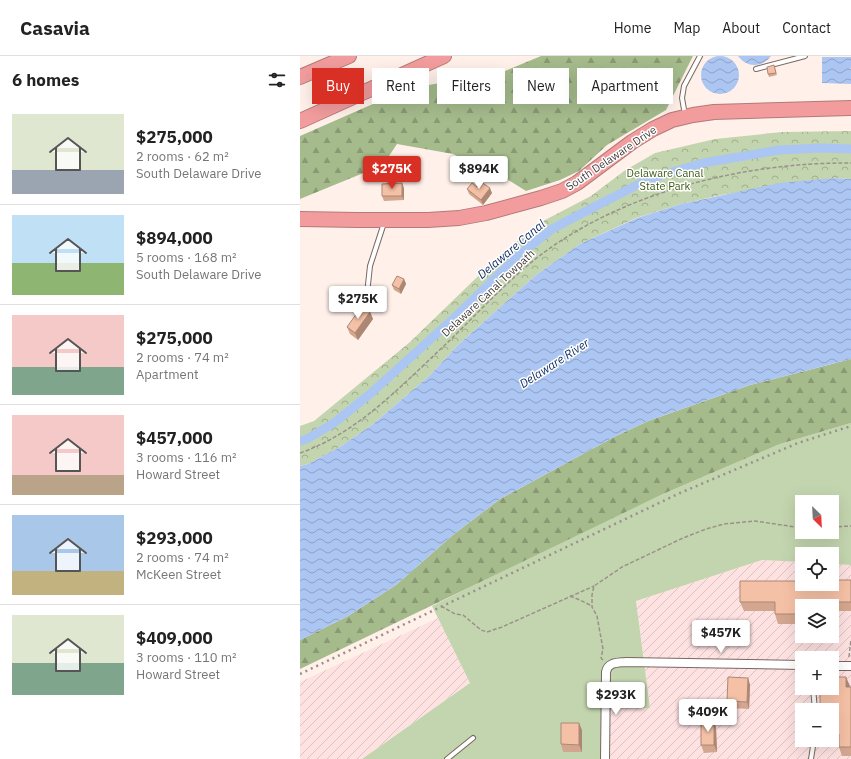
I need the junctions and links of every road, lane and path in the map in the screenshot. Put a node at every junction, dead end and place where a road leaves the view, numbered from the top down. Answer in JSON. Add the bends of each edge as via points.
{"nodes":[{"id":1,"x":349,"y":56,"type":"edge"},
{"id":2,"x":444,"y":56,"type":"edge"},
{"id":3,"x":700,"y":56,"type":"edge"},
{"id":4,"x":805,"y":56,"type":"edge"},
{"id":5,"x":756,"y":68,"type":"dead end"},
{"id":6,"x":300,"y":77,"type":"edge"},
{"id":7,"x":851,"y":108,"type":"edge"},
{"id":8,"x":686,"y":117,"type":"junction"},
{"id":9,"x":300,"y":121,"type":"edge"},
{"id":10,"x":851,"y":163,"type":"edge"},
{"id":11,"x":300,"y":219,"type":"edge"},
{"id":12,"x":384,"y":220,"type":"junction"},
{"id":13,"x":366,"y":302,"type":"dead end"},
{"id":14,"x":300,"y":453,"type":"edge"},
{"id":15,"x":851,"y":526,"type":"edge"},
{"id":16,"x":795,"y":527,"type":"edge"},
{"id":17,"x":839,"y":527,"type":"edge"},
{"id":18,"x":594,"y":586,"type":"junction"},
{"id":19,"x":570,"y":596,"type":"junction"},
{"id":20,"x":442,"y":606,"type":"dead end"},
{"id":21,"x":592,"y":607,"type":"junction"},
{"id":22,"x":851,"y":639,"type":"edge"},
{"id":23,"x":609,"y":665,"type":"junction"},
{"id":24,"x":795,"y":665,"type":"edge"},
{"id":25,"x":839,"y":666,"type":"edge"},
{"id":26,"x":850,"y":666,"type":"edge"},
{"id":27,"x":473,"y":738,"type":"dead end"},
{"id":28,"x":813,"y":747,"type":"edge"},
{"id":29,"x":447,"y":759,"type":"edge"},
{"id":30,"x":605,"y":759,"type":"edge"},
{"id":31,"x":811,"y":759,"type":"edge"}],
"edges":[{"from":1,"to":6,"type":"highway"},
{"from":2,"to":9,"type":"highway"},
{"from":3,"to":8,"type":"lane","via":[[684,86],[682,98]]},
{"from":4,"to":5,"type":"lane"},
{"from":7,"to":8,"type":"highway","name":"South Delaware Drive","via":[[740,110],[708,112]]},
{"from":8,"to":12,"type":"highway","name":"South Delaware Drive","via":[[672,120],[647,132],[577,183],[553,195],[459,218]]},
{"from":10,"to":14,"type":"path","name":"Delaware Canal Towpath","via":[[736,173],[662,192],[611,212],[575,232],[538,258],[356,425],[328,442]]},
{"from":11,"to":12,"type":"highway","name":"South Delaware Drive"},
{"from":12,"to":13,"type":"lane","via":[[370,266]]},
{"from":15,"to":17,"type":"path"},
{"from":16,"to":18,"type":"path","via":[[755,521],[718,525],[622,567]]},
{"from":18,"to":19,"type":"path"},
{"from":18,"to":21,"type":"path"},
{"from":19,"to":20,"type":"path","via":[[487,632],[463,615],[455,614]]},
{"from":19,"to":21,"type":"path"},
{"from":21,"to":23,"type":"path","via":[[597,616],[603,649],[601,658]]},
{"from":22,"to":26,"type":"path"},
{"from":23,"to":24,"type":"street","via":[[626,662]]},
{"from":23,"to":30,"type":"street","via":[[606,672]]},
{"from":25,"to":26,"type":"street"},
{"from":27,"to":29,"type":"lane"},
{"from":28,"to":31,"type":"lane"}]}
